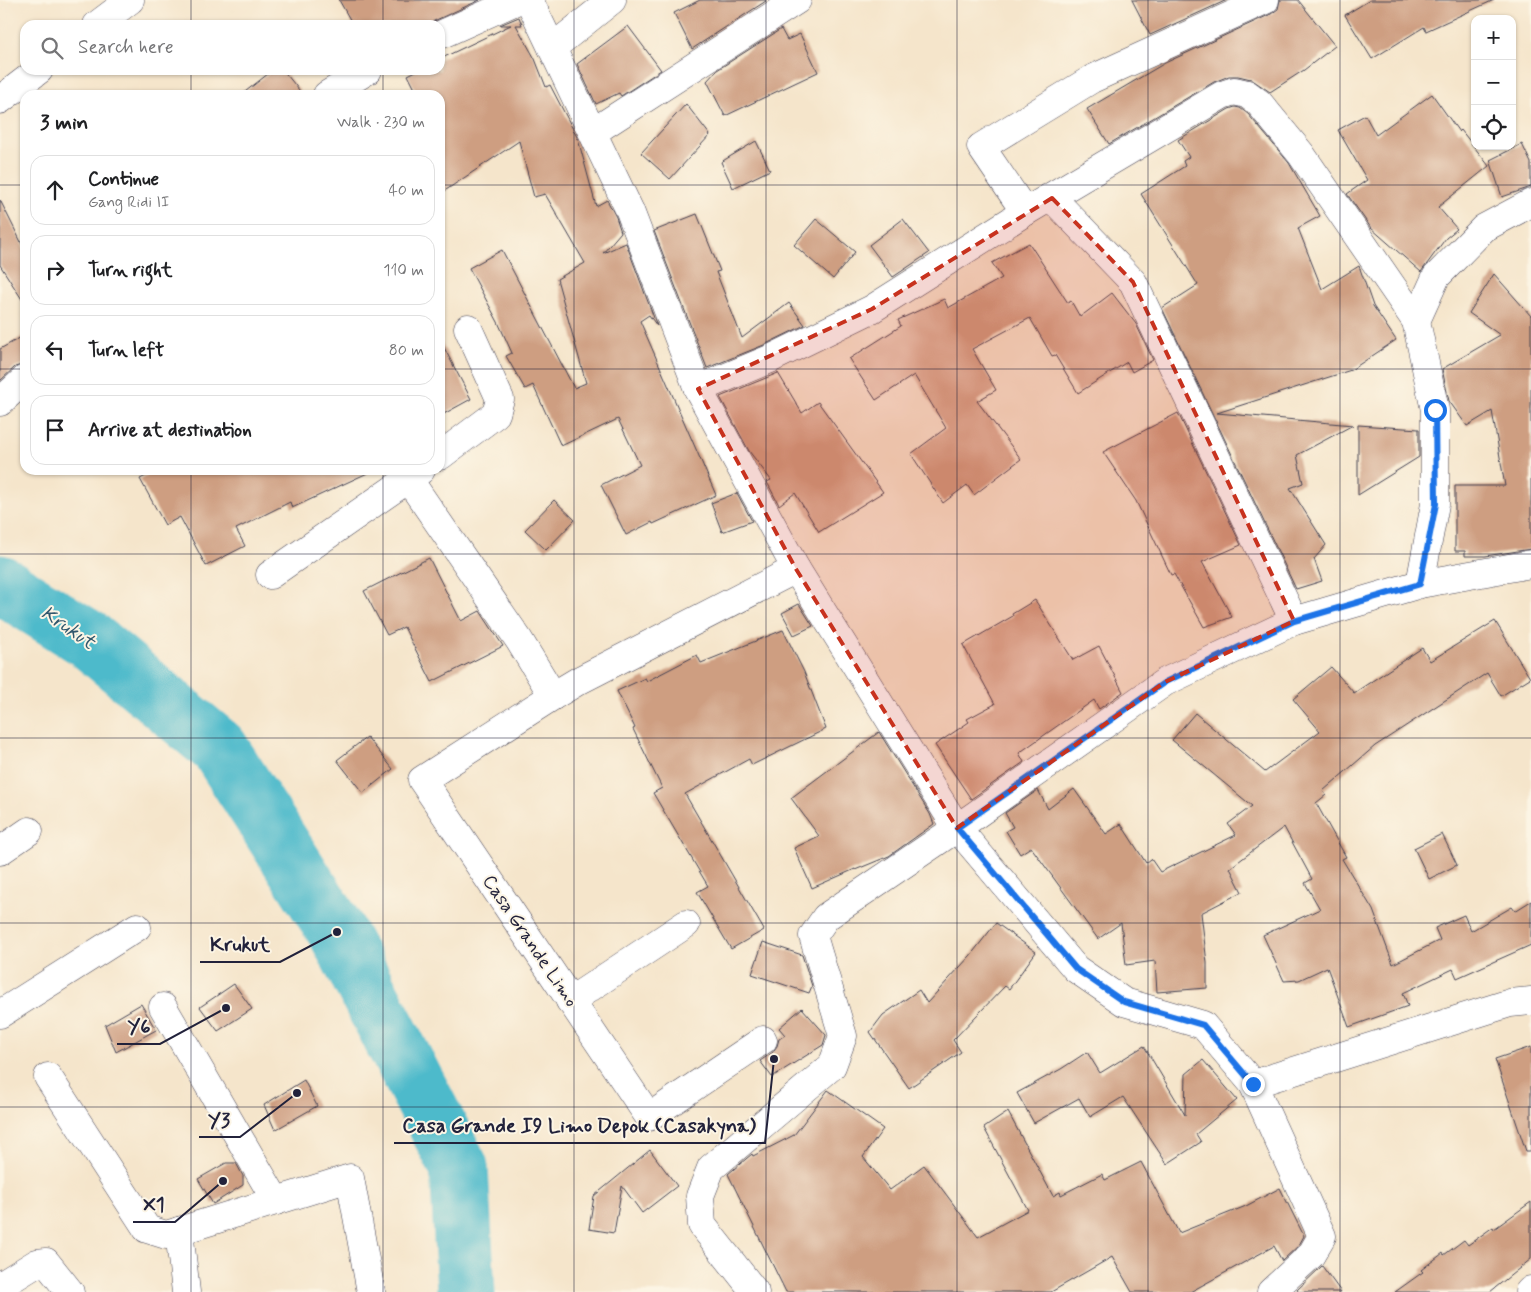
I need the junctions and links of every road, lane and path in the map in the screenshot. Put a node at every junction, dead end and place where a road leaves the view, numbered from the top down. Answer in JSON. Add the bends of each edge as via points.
{"nodes":[{"id":1,"x":130,"y":0,"type":"edge"},
{"id":2,"x":518,"y":0,"type":"edge"},
{"id":3,"x":529,"y":0,"type":"edge"},
{"id":4,"x":612,"y":0,"type":"edge"},
{"id":5,"x":797,"y":0,"type":"edge"},
{"id":6,"x":1265,"y":0,"type":"edge"},
{"id":7,"x":104,"y":20,"type":"edge"},
{"id":8,"x":445,"y":33,"type":"edge"},
{"id":9,"x":552,"y":48,"type":"junction"},
{"id":10,"x":32,"y":75,"type":"edge"},
{"id":11,"x":360,"y":75,"type":"edge"},
{"id":12,"x":335,"y":90,"type":"edge"},
{"id":13,"x":0,"y":100,"type":"edge"},
{"id":14,"x":593,"y":132,"type":"junction"},
{"id":15,"x":1052,"y":198,"type":"junction"},
{"id":16,"x":1531,"y":203,"type":"edge"},
{"id":17,"x":1025,"y":212,"type":"junction"},
{"id":18,"x":1416,"y":321,"type":"junction"},
{"id":19,"x":468,"y":328,"type":"dead end"},
{"id":20,"x":20,"y":384,"type":"edge"},
{"id":21,"x":698,"y":389,"type":"junction"},
{"id":22,"x":0,"y":402,"type":"edge"},
{"id":23,"x":445,"y":452,"type":"edge"},
{"id":24,"x":408,"y":475,"type":"edge"},
{"id":25,"x":412,"y":475,"type":"edge"},
{"id":26,"x":1531,"y":564,"type":"edge"},
{"id":27,"x":796,"y":569,"type":"junction"},
{"id":28,"x":270,"y":575,"type":"dead end"},
{"id":29,"x":1420,"y":584,"type":"junction"},
{"id":30,"x":1294,"y":621,"type":"junction"},
{"id":31,"x":553,"y":696,"type":"junction"},
{"id":32,"x":957,"y":828,"type":"junction"},
{"id":33,"x":29,"y":831,"type":"dead end"},
{"id":34,"x":0,"y":851,"type":"edge"},
{"id":35,"x":686,"y":924,"type":"dead end"},
{"id":36,"x":137,"y":927,"type":"dead end"},
{"id":37,"x":570,"y":1001,"type":"junction"},
{"id":38,"x":1531,"y":1001,"type":"edge"},
{"id":39,"x":163,"y":1007,"type":"dead end"},
{"id":40,"x":0,"y":1014,"type":"edge"},
{"id":41,"x":762,"y":1040,"type":"dead end"},
{"id":42,"x":48,"y":1077,"type":"dead end"},
{"id":43,"x":1253,"y":1084,"type":"junction"},
{"id":44,"x":276,"y":1201,"type":"junction"},
{"id":45,"x":180,"y":1231,"type":"junction"},
{"id":46,"x":1,"y":1284,"type":"edge"},
{"id":47,"x":70,"y":1292,"type":"edge"},
{"id":48,"x":186,"y":1292,"type":"edge"},
{"id":49,"x":371,"y":1292,"type":"edge"},
{"id":50,"x":755,"y":1292,"type":"edge"},
{"id":51,"x":1271,"y":1292,"type":"edge"}],
"edges":[{"from":1,"to":7,"type":"street"},
{"from":2,"to":8,"type":"street"},
{"from":3,"to":9,"type":"street"},
{"from":4,"to":9,"type":"street"},
{"from":5,"to":14,"type":"street"},
{"from":6,"to":17,"type":"street","via":[[1092,79],[981,147]]},
{"from":9,"to":14,"type":"street"},
{"from":10,"to":13,"type":"street"},
{"from":11,"to":12,"type":"street"},
{"from":14,"to":21,"type":"street","via":[[630,212]]},
{"from":15,"to":17,"type":"street"},
{"from":15,"to":18,"type":"street","via":[[1222,94],[1234,91],[1247,94],[1259,103],[1301,154]]},
{"from":15,"to":30,"type":"street","via":[[1133,282]]},
{"from":16,"to":18,"type":"street","via":[[1484,228],[1436,277]]},
{"from":17,"to":21,"type":"street","via":[[872,309],[770,359]]},
{"from":18,"to":29,"type":"street","via":[[1435,410],[1436,504]]},
{"from":19,"to":23,"type":"street","via":[[500,399],[496,414]]},
{"from":20,"to":22,"type":"street"},
{"from":21,"to":27,"type":"street"},
{"from":24,"to":28,"type":"street"},
{"from":25,"to":31,"type":"street"},
{"from":26,"to":29,"type":"street"},
{"from":27,"to":31,"type":"street"},
{"from":27,"to":32,"type":"street"},
{"from":29,"to":30,"type":"street"},
{"from":30,"to":32,"type":"street","via":[[1165,682]]},
{"from":31,"to":37,"type":"street","name":"Casa Grande Limo","via":[[422,780]]},
{"from":32,"to":43,"type":"street","via":[[1076,969],[1124,1002],[1203,1025]]},
{"from":32,"to":50,"type":"street","via":[[826,917],[813,936],[843,1036],[832,1066],[711,1168],[700,1196],[702,1225]]},
{"from":33,"to":34,"type":"street"},
{"from":35,"to":37,"type":"street"},
{"from":36,"to":40,"type":"street"},
{"from":37,"to":41,"type":"street","name":"Casa Grande Limo","via":[[649,1117]]},
{"from":38,"to":43,"type":"street","via":[[1510,1003]]},
{"from":39,"to":44,"type":"street"},
{"from":42,"to":45,"type":"street","via":[[147,1229],[166,1235]]},
{"from":43,"to":51,"type":"street","via":[[1322,1236],[1311,1255]]},
{"from":44,"to":45,"type":"street"},
{"from":44,"to":49,"type":"street","via":[[350,1178]]},
{"from":45,"to":48,"type":"street"},
{"from":46,"to":47,"type":"street","via":[[37,1263],[46,1262]]}]}
